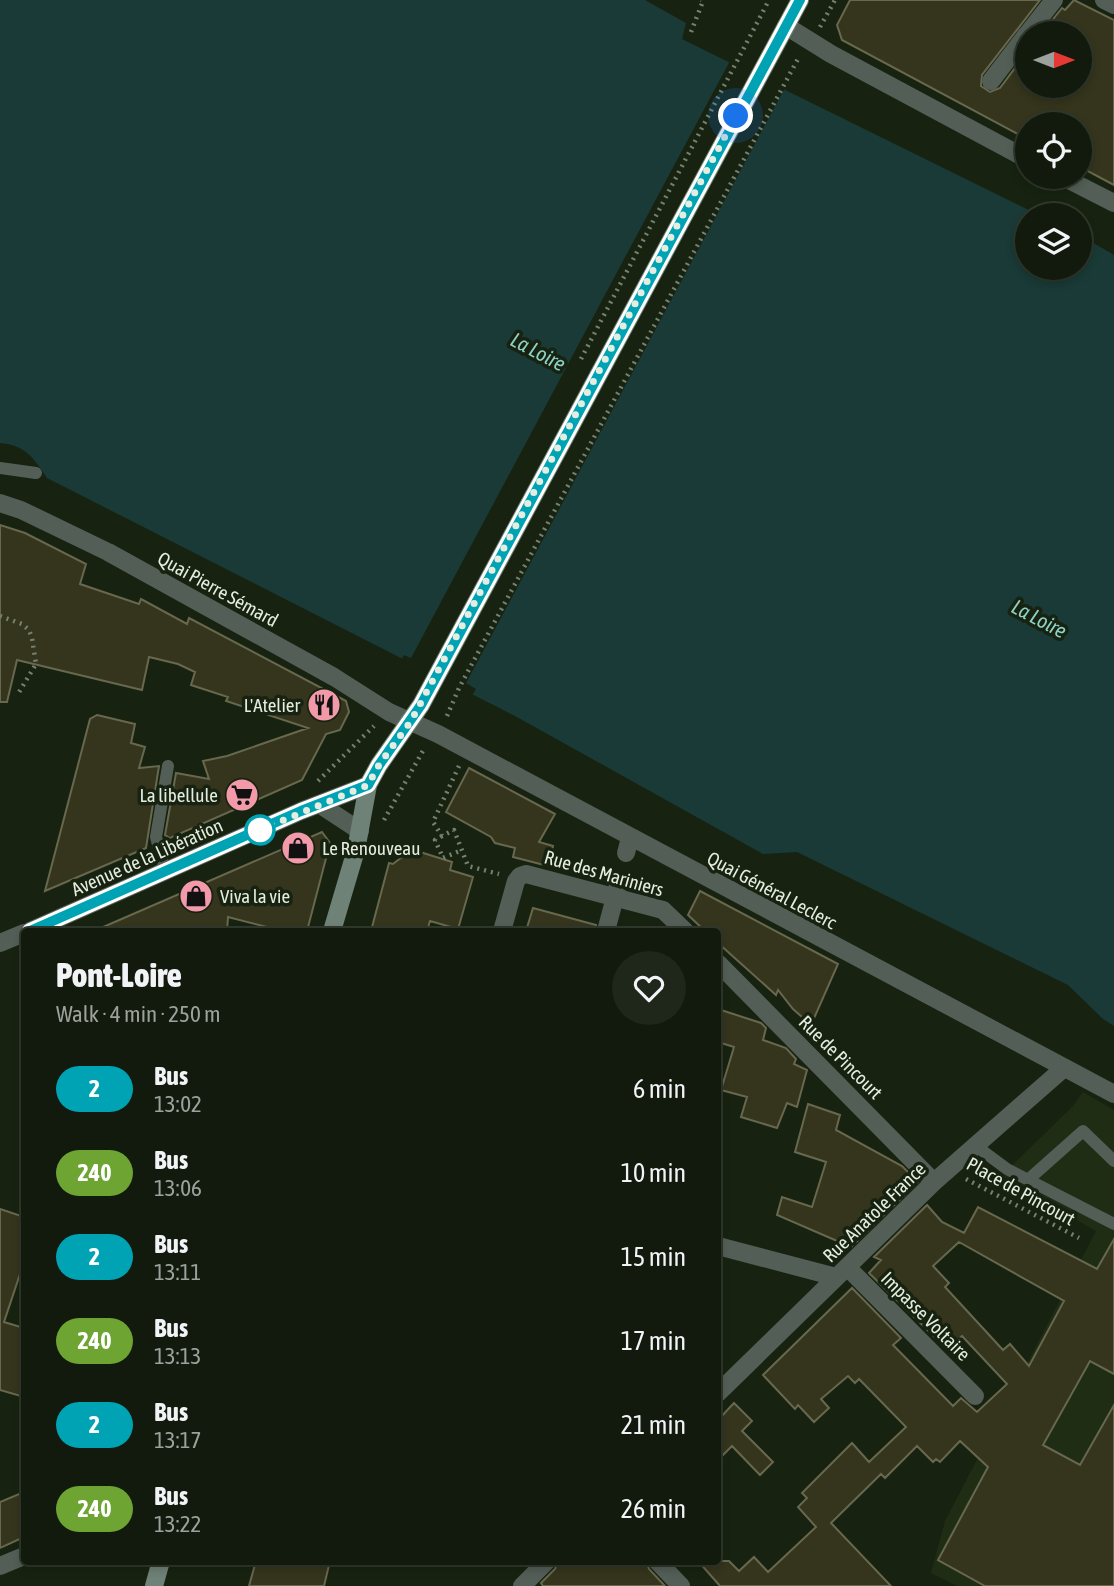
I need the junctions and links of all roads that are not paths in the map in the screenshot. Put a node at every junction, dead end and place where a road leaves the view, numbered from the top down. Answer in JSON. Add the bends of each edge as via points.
{"nodes":[{"id":1,"x":800,"y":0,"type":"edge"},
{"id":2,"x":1054,"y":0,"type":"edge"},
{"id":3,"x":1104,"y":0,"type":"edge"},
{"id":4,"x":1114,"y":5,"type":"edge"},
{"id":5,"x":1038,"y":21,"type":"edge"},
{"id":6,"x":786,"y":26,"type":"junction"},
{"id":7,"x":1015,"y":51,"type":"edge"},
{"id":8,"x":991,"y":81,"type":"dead end"},
{"id":9,"x":1015,"y":153,"type":"edge"},
{"id":10,"x":1087,"y":189,"type":"edge"},
{"id":11,"x":1114,"y":203,"type":"edge"},
{"id":12,"x":0,"y":468,"type":"edge"},
{"id":13,"x":36,"y":473,"type":"dead end"},
{"id":14,"x":0,"y":503,"type":"edge"},
{"id":15,"x":411,"y":721,"type":"junction"},
{"id":16,"x":168,"y":766,"type":"dead end"},
{"id":17,"x":368,"y":785,"type":"junction"},
{"id":18,"x":315,"y":796,"type":"junction"},
{"id":19,"x":360,"y":831,"type":"junction"},
{"id":20,"x":165,"y":871,"type":"junction"},
{"id":21,"x":617,"y":890,"type":"junction"},
{"id":22,"x":37,"y":928,"type":"edge"},
{"id":23,"x":333,"y":928,"type":"edge"},
{"id":24,"x":503,"y":928,"type":"edge"},
{"id":25,"x":607,"y":928,"type":"edge"},
{"id":26,"x":682,"y":928,"type":"edge"},
{"id":27,"x":21,"y":934,"type":"edge"},
{"id":28,"x":0,"y":943,"type":"edge"},
{"id":29,"x":721,"y":966,"type":"edge"},
{"id":30,"x":1064,"y":1068,"type":"junction"},
{"id":31,"x":1114,"y":1094,"type":"edge"},
{"id":32,"x":976,"y":1146,"type":"junction"},
{"id":33,"x":1114,"y":1161,"type":"edge"},
{"id":34,"x":1029,"y":1179,"type":"junction"},
{"id":35,"x":934,"y":1182,"type":"junction"},
{"id":36,"x":1114,"y":1224,"type":"edge"},
{"id":37,"x":721,"y":1247,"type":"edge"},
{"id":38,"x":842,"y":1272,"type":"junction"},
{"id":39,"x":721,"y":1390,"type":"edge"},
{"id":40,"x":975,"y":1396,"type":"dead end"},
{"id":41,"x":21,"y":1557,"type":"edge"},
{"id":42,"x":161,"y":1565,"type":"edge"},
{"id":43,"x":543,"y":1565,"type":"edge"},
{"id":44,"x":661,"y":1565,"type":"edge"},
{"id":45,"x":0,"y":1566,"type":"edge"},
{"id":46,"x":154,"y":1586,"type":"edge"},
{"id":47,"x":522,"y":1586,"type":"edge"},
{"id":48,"x":681,"y":1586,"type":"edge"}],
"edges":[{"from":1,"to":6,"type":"main road"},
{"from":2,"to":5,"type":"street"},
{"from":3,"to":4,"type":"street"},
{"from":6,"to":9,"type":"street"},
{"from":6,"to":15,"type":"main road"},
{"from":7,"to":8,"type":"street"},
{"from":10,"to":11,"type":"street"},
{"from":12,"to":13,"type":"lane"},
{"from":14,"to":15,"type":"street","name":"Quai Pierre Sémard","via":[[108,552]]},
{"from":15,"to":17,"type":"main road"},
{"from":15,"to":30,"type":"street","name":"Quai Général Leclerc","via":[[628,846]]},
{"from":16,"to":20,"type":"lane","via":[[156,837]]},
{"from":17,"to":18,"type":"street","name":"Avenue de la Libération"},
{"from":17,"to":19,"type":"main road"},
{"from":18,"to":19,"type":"street"},
{"from":18,"to":20,"type":"street","name":"Avenue de la Libération"},
{"from":19,"to":23,"type":"main road"},
{"from":20,"to":22,"type":"street","name":"Avenue de la Libération"},
{"from":21,"to":24,"type":"street","name":"Rue des Mariniers","via":[[534,874],[520,876]]},
{"from":21,"to":25,"type":"street"},
{"from":21,"to":26,"type":"street","name":"Rue des Mariniers","via":[[663,910]]},
{"from":27,"to":28,"type":"street"},
{"from":29,"to":35,"type":"street","name":"Rue de Pincourt"},
{"from":30,"to":31,"type":"street","name":"Quai Général Leclerc"},
{"from":30,"to":32,"type":"street","name":"Rue Anatole France"},
{"from":32,"to":34,"type":"lane"},
{"from":32,"to":35,"type":"street","name":"Rue Anatole France"},
{"from":33,"to":34,"type":"lane","via":[[1083,1131]]},
{"from":34,"to":36,"type":"lane"},
{"from":35,"to":38,"type":"street","name":"Rue Anatole France"},
{"from":37,"to":38,"type":"street"},
{"from":38,"to":39,"type":"street","name":"Rue Anatole France"},
{"from":38,"to":40,"type":"street","name":"Impasse Voltaire"},
{"from":41,"to":45,"type":"street"},
{"from":42,"to":46,"type":"main road"},
{"from":43,"to":47,"type":"street"},
{"from":44,"to":48,"type":"street"}]}
